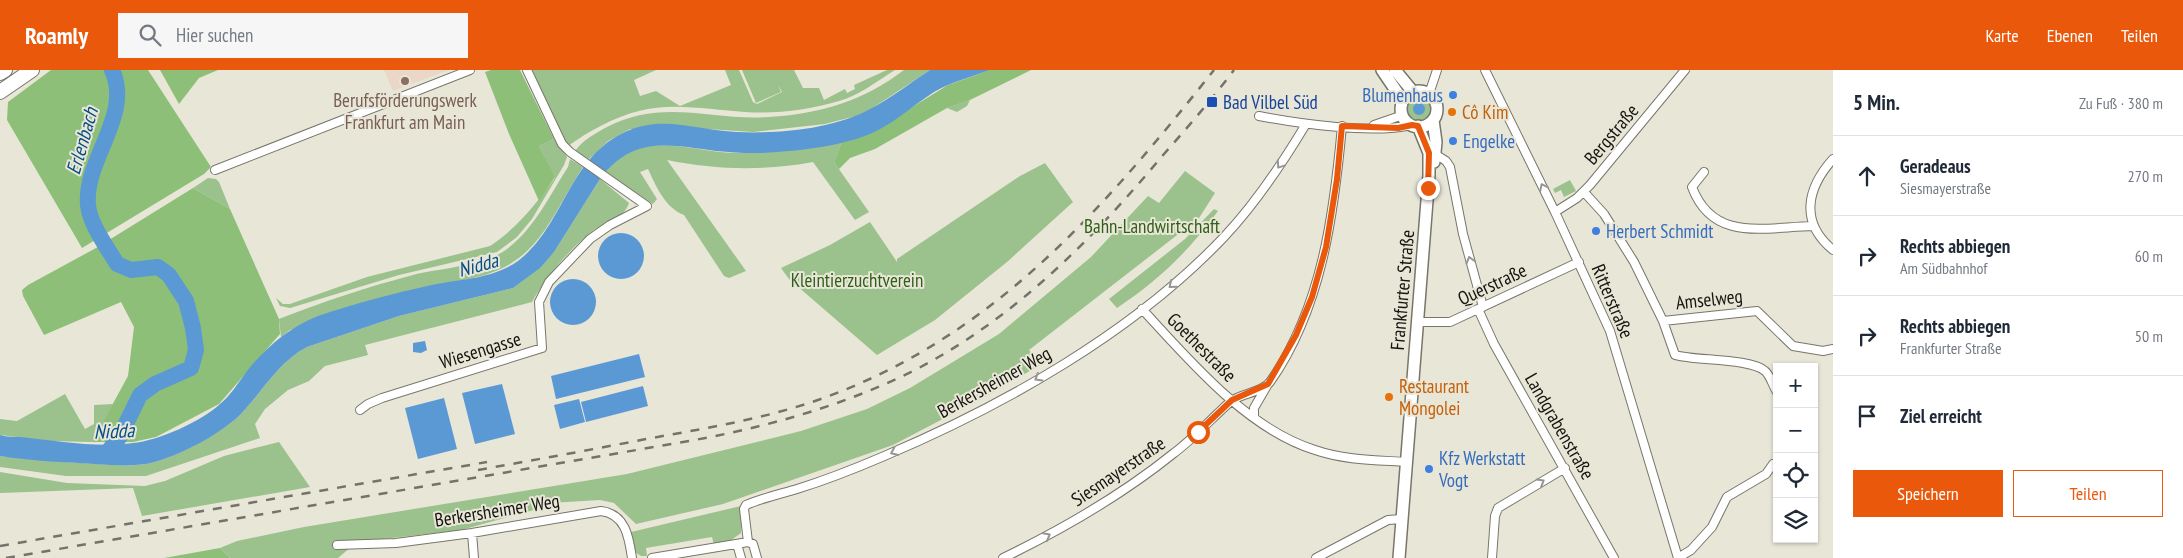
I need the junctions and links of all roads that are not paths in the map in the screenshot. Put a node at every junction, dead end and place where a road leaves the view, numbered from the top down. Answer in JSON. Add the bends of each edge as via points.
{"nodes":[{"id":1,"x":5,"y":70,"type":"edge"},
{"id":2,"x":32,"y":70,"type":"edge"},
{"id":3,"x":470,"y":70,"type":"edge"},
{"id":4,"x":527,"y":70,"type":"edge"},
{"id":5,"x":1382,"y":70,"type":"edge"},
{"id":6,"x":1395,"y":70,"type":"edge"},
{"id":7,"x":1437,"y":70,"type":"edge"},
{"id":8,"x":1485,"y":70,"type":"edge"},
{"id":9,"x":1685,"y":70,"type":"edge"},
{"id":10,"x":0,"y":73,"type":"edge"},
{"id":11,"x":0,"y":92,"type":"edge"},
{"id":12,"x":1413,"y":92,"type":"junction"},
{"id":13,"x":1429,"y":94,"type":"junction"},
{"id":14,"x":1403,"y":101,"type":"junction"},
{"id":15,"x":1403,"y":115,"type":"junction"},
{"id":16,"x":1259,"y":116,"type":"dead end"},
{"id":17,"x":1433,"y":120,"type":"junction"},
{"id":18,"x":1306,"y":124,"type":"junction"},
{"id":19,"x":1342,"y":126,"type":"junction"},
{"id":20,"x":1415,"y":126,"type":"junction"},
{"id":21,"x":1369,"y":127,"type":"junction"},
{"id":22,"x":1435,"y":154,"type":"junction"},
{"id":23,"x":1833,"y":159,"type":"edge"},
{"id":24,"x":215,"y":170,"type":"dead end"},
{"id":25,"x":1704,"y":172,"type":"dead end"},
{"id":26,"x":1429,"y":175,"type":"junction"},
{"id":27,"x":1584,"y":192,"type":"junction"},
{"id":28,"x":1555,"y":212,"type":"junction"},
{"id":29,"x":1813,"y":226,"type":"junction"},
{"id":30,"x":1833,"y":250,"type":"edge"},
{"id":31,"x":1579,"y":262,"type":"junction"},
{"id":32,"x":1481,"y":308,"type":"junction"},
{"id":33,"x":1142,"y":309,"type":"junction"},
{"id":34,"x":1664,"y":321,"type":"junction"},
{"id":35,"x":1417,"y":322,"type":"junction"},
{"id":36,"x":1833,"y":349,"type":"edge"},
{"id":37,"x":1268,"y":384,"type":"junction"},
{"id":38,"x":1773,"y":385,"type":"edge"},
{"id":39,"x":1232,"y":400,"type":"junction"},
{"id":40,"x":360,"y":410,"type":"dead end"},
{"id":41,"x":1254,"y":417,"type":"junction"},
{"id":42,"x":1406,"y":462,"type":"junction"},
{"id":43,"x":1773,"y":464,"type":"dead end"},
{"id":44,"x":1565,"y":468,"type":"junction"},
{"id":45,"x":1402,"y":519,"type":"junction"},
{"id":46,"x":472,"y":533,"type":"junction"},
{"id":47,"x":748,"y":542,"type":"junction"},
{"id":48,"x":336,"y":544,"type":"dead end"},
{"id":49,"x":737,"y":544,"type":"junction"},
{"id":50,"x":474,"y":558,"type":"edge"},
{"id":51,"x":632,"y":558,"type":"edge"},
{"id":52,"x":652,"y":558,"type":"edge"},
{"id":53,"x":741,"y":558,"type":"edge"},
{"id":54,"x":757,"y":558,"type":"edge"},
{"id":55,"x":1003,"y":558,"type":"edge"},
{"id":56,"x":1316,"y":558,"type":"edge"},
{"id":57,"x":1399,"y":558,"type":"edge"},
{"id":58,"x":1492,"y":558,"type":"edge"},
{"id":59,"x":1614,"y":558,"type":"edge"},
{"id":60,"x":1678,"y":558,"type":"edge"}],
"edges":[{"from":1,"to":10,"type":"highway"},
{"from":2,"to":11,"type":"highway"},
{"from":3,"to":24,"type":"street"},
{"from":4,"to":40,"type":"street","name":"Wiesengasse","via":[[559,138],[576,156],[647,206],[590,239],[549,282],[539,302],[542,348],[382,398]]},
{"from":5,"to":14,"type":"main road"},
{"from":6,"to":12,"type":"main road"},
{"from":7,"to":13,"type":"street"},
{"from":28,"to":8,"type":"street","name":"Ritterstraße","one_way":true},
{"from":9,"to":27,"type":"street","name":"Bergstraße"},
{"from":12,"to":13,"type":"main road"},
{"from":12,"to":14,"type":"main road"},
{"from":13,"to":17,"type":"main road","name":"Frankfurter Straße","via":[[1437,105]]},
{"from":14,"to":15,"type":"main road"},
{"from":15,"to":20,"type":"main road","name":"Frankfurter Straße"},
{"from":15,"to":21,"type":"street"},
{"from":16,"to":18,"type":"street"},
{"from":17,"to":20,"type":"main road"},
{"from":17,"to":22,"type":"main road","name":"Frankfurter Straße"},
{"from":18,"to":19,"type":"street"},
{"from":18,"to":33,"type":"street","name":"Berkersheimer Weg","one_way":true,"via":[[1272,177],[1234,226],[1198,262]]},
{"from":19,"to":21,"type":"street"},
{"from":19,"to":37,"type":"street","via":[[1336,188],[1318,275],[1296,335]]},
{"from":20,"to":21,"type":"street"},
{"from":20,"to":26,"type":"main road","name":"Frankfurter Straße","via":[[1429,153]]},
{"from":22,"to":26,"type":"main road","name":"Frankfurter Straße"},
{"from":32,"to":22,"type":"street","name":"Landgrabenstraße","one_way":true,"via":[[1450,167]]},
{"from":23,"to":29,"type":"street","via":[[1813,189]]},
{"from":25,"to":29,"type":"street","via":[[1692,187],[1705,212],[1717,222],[1739,228]]},
{"from":26,"to":35,"type":"main road","name":"Frankfurter Straße"},
{"from":27,"to":28,"type":"street","name":"Bergstraße"},
{"from":27,"to":34,"type":"street","via":[[1604,214],[1625,246]]},
{"from":28,"to":31,"type":"street","name":"Ritterstraße"},
{"from":29,"to":30,"type":"street"},
{"from":31,"to":32,"type":"street","name":"Querstraße"},
{"from":31,"to":60,"type":"street","name":"Ritterstraße","via":[[1610,331]]},
{"from":32,"to":35,"type":"street","name":"Querstraße","via":[[1447,323]]},
{"from":32,"to":44,"type":"street","name":"Landgrabenstraße","via":[[1494,344]]},
{"from":33,"to":39,"type":"street","name":"Goethestraße","via":[[1179,350]]},
{"from":33,"to":47,"type":"street","name":"Berkersheimer Weg","one_way":true,"via":[[1057,366],[961,421],[881,458],[751,503],[744,509]]},
{"from":34,"to":36,"type":"street","name":"Amselweg","via":[[1757,311],[1792,346],[1823,351]]},
{"from":34,"to":38,"type":"street","via":[[1673,353],[1679,357],[1738,363],[1762,369]]},
{"from":35,"to":42,"type":"main road","name":"Frankfurter Straße"},
{"from":37,"to":39,"type":"street","name":"Siesmayerstraße"},
{"from":37,"to":41,"type":"street","via":[[1254,408]]},
{"from":39,"to":41,"type":"street","name":"Goethestraße"},
{"from":55,"to":39,"type":"street","name":"Siesmayerstraße","one_way":true,"via":[[1059,530],[1136,482],[1176,452]]},
{"from":41,"to":42,"type":"street","name":"Goethestraße","via":[[1281,435],[1315,450],[1340,457]]},
{"from":42,"to":45,"type":"main road","name":"Frankfurter Straße"},
{"from":43,"to":60,"type":"street","via":[[1766,474],[1727,497],[1712,527],[1691,550]]},
{"from":58,"to":44,"type":"street","one_way":true,"via":[[1498,508]]},
{"from":44,"to":59,"type":"street","name":"Landgrabenstraße"},
{"from":45,"to":56,"type":"street","via":[[1388,520]]},
{"from":45,"to":57,"type":"main road","name":"Frankfurter Straße"},
{"from":46,"to":48,"type":"street","name":"Berkersheimer Weg","via":[[382,544]]},
{"from":46,"to":50,"type":"street"},
{"from":46,"to":51,"type":"street","name":"Berkersheimer Weg","via":[[605,511],[618,518],[626,529]]},
{"from":47,"to":49,"type":"street"},
{"from":47,"to":54,"type":"street","via":[[753,544]]},
{"from":49,"to":52,"type":"street"},
{"from":49,"to":53,"type":"street"}]}
